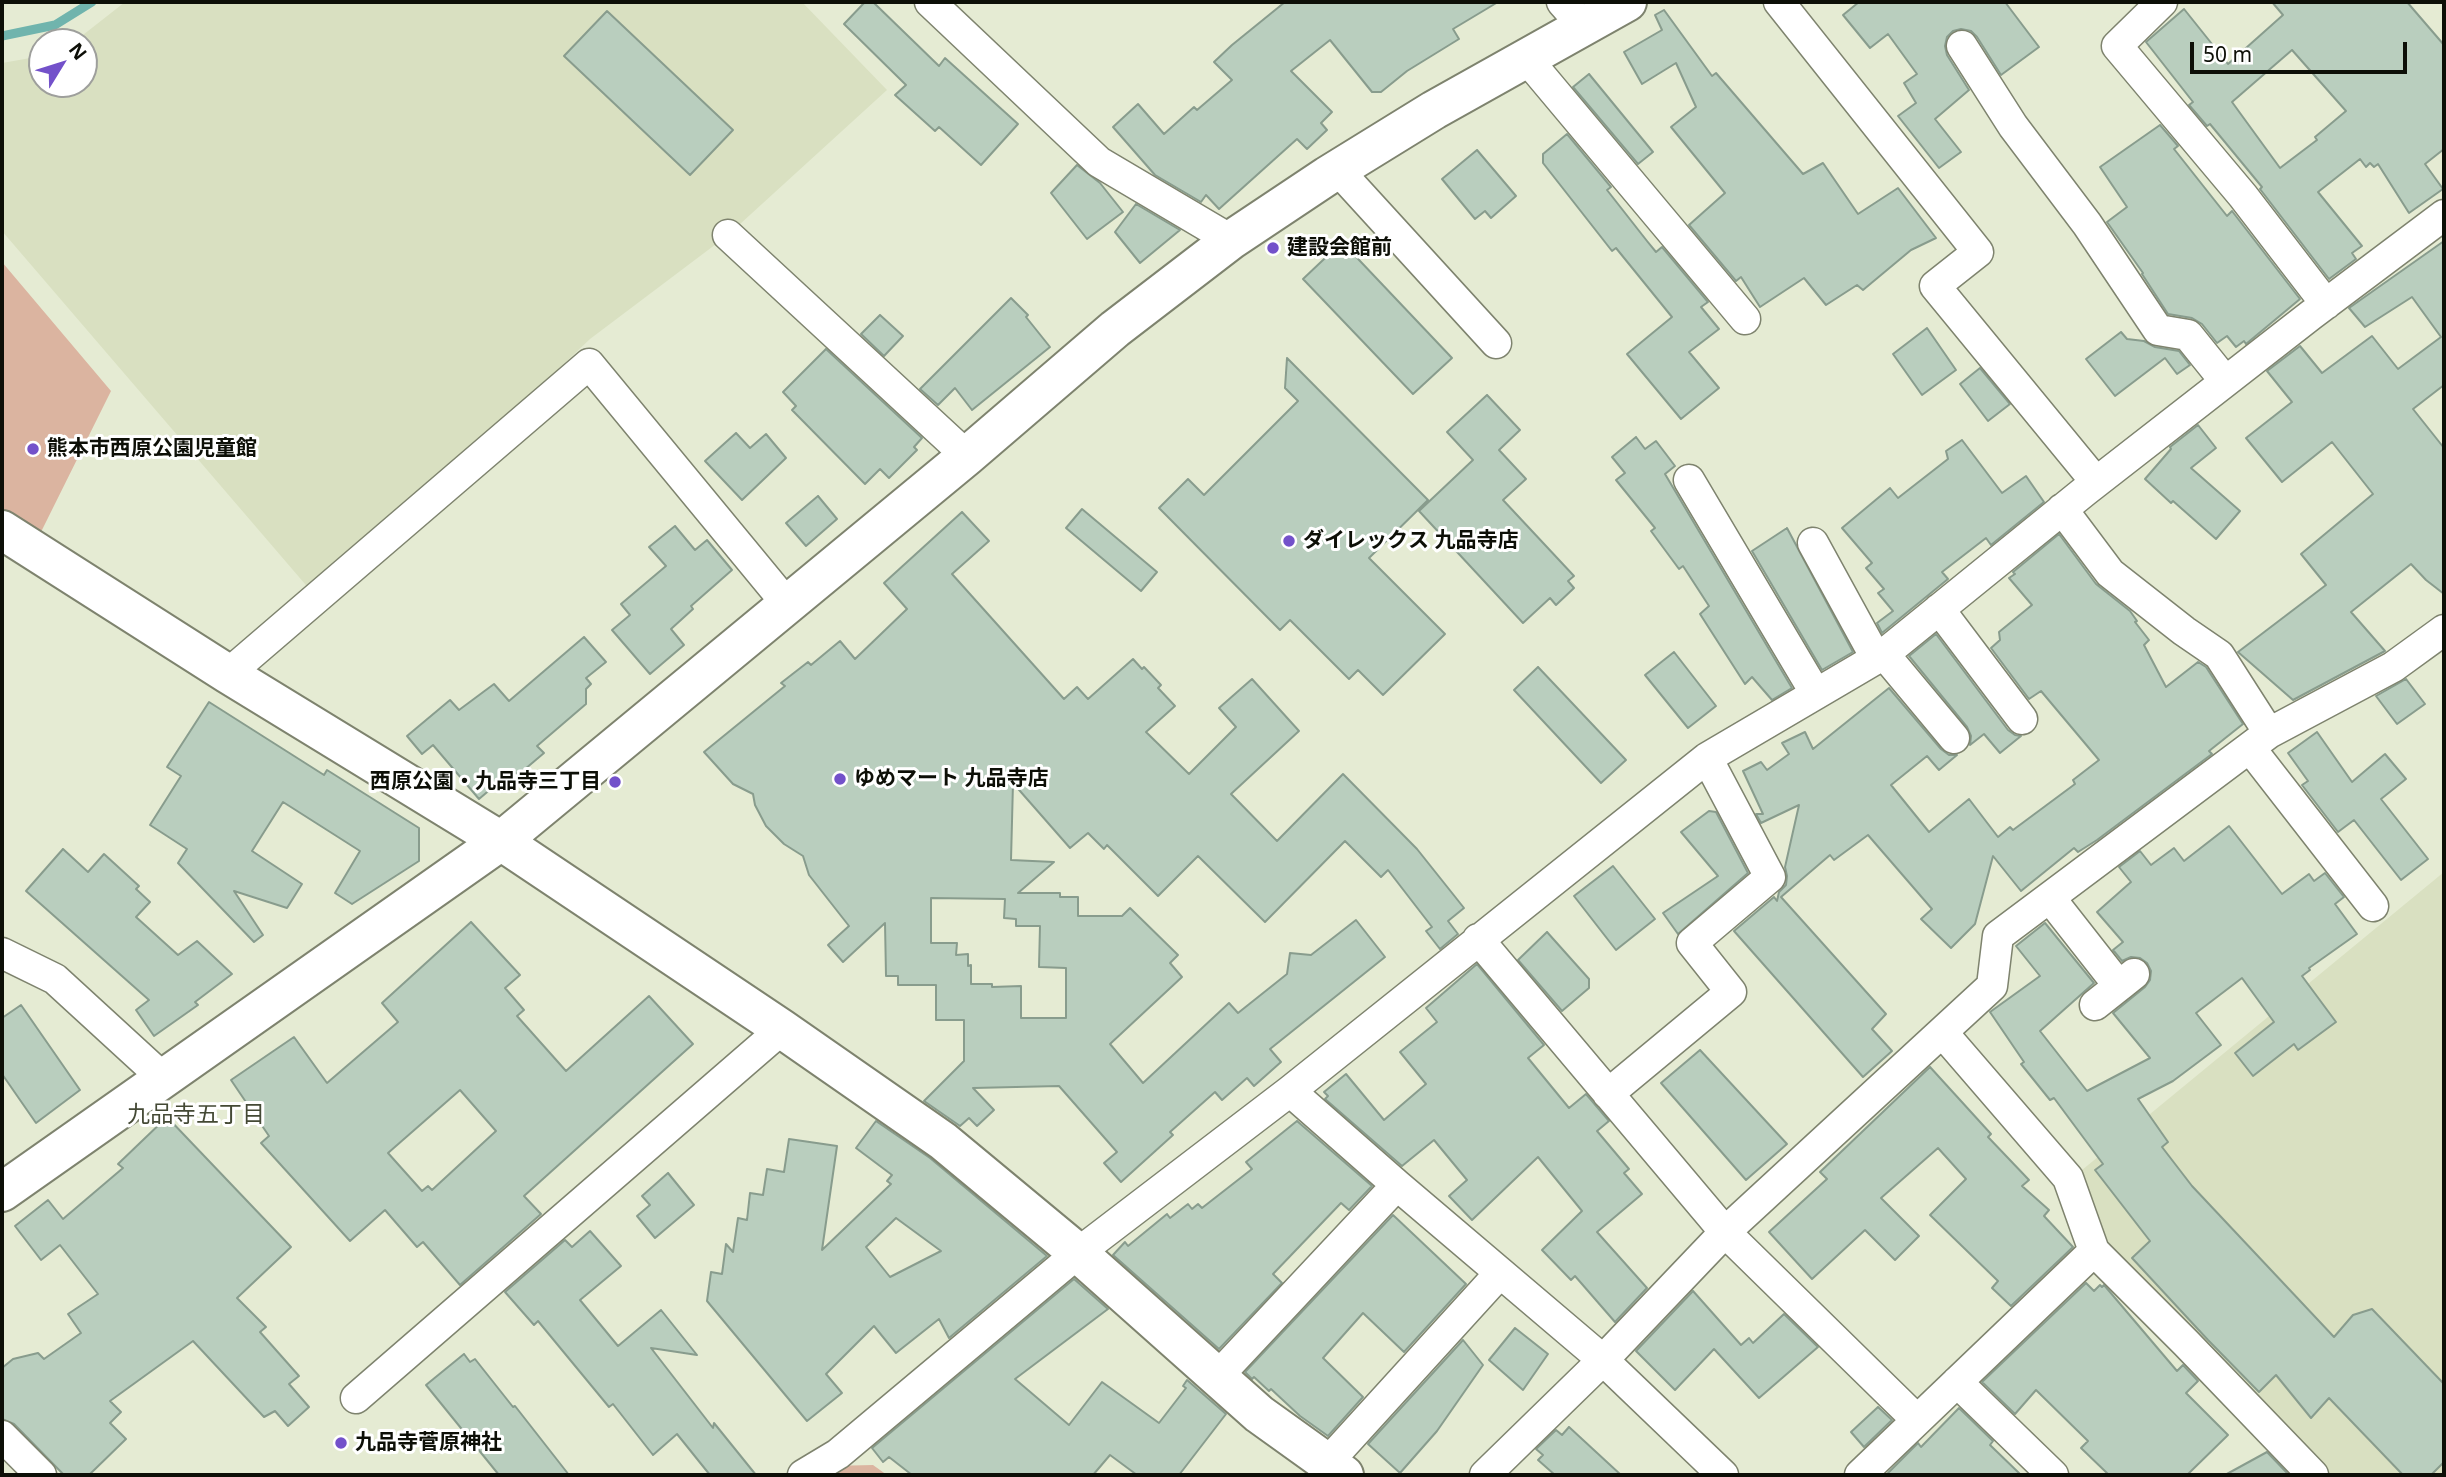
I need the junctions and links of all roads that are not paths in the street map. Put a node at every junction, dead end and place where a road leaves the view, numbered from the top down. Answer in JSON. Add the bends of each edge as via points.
{"nodes":[{"id":1,"x":1627,"y":2,"type":"edge"},
{"id":2,"x":1779,"y":2,"type":"edge"},
{"id":3,"x":2162,"y":2,"type":"edge"},
{"id":4,"x":938,"y":4,"type":"edge"},
{"id":5,"x":1573,"y":15,"type":"edge"},
{"id":6,"x":1962,"y":46,"type":"dead end"},
{"id":7,"x":1527,"y":59,"type":"junction"},
{"id":8,"x":1337,"y":169,"type":"junction"},
{"id":9,"x":2444,"y":215,"type":"edge"},
{"id":10,"x":728,"y":235,"type":"dead end"},
{"id":11,"x":1231,"y":240,"type":"junction"},
{"id":12,"x":2326,"y":304,"type":"junction"},
{"id":13,"x":1745,"y":319,"type":"dead end"},
{"id":14,"x":1496,"y":342,"type":"dead end"},
{"id":15,"x":2225,"y":381,"type":"junction"},
{"id":16,"x":967,"y":456,"type":"junction"},
{"id":17,"x":1689,"y":480,"type":"dead end"},
{"id":18,"x":2096,"y":482,"type":"junction"},
{"id":19,"x":2062,"y":509,"type":"junction"},
{"id":20,"x":2,"y":530,"type":"edge"},
{"id":21,"x":1813,"y":543,"type":"dead end"},
{"id":22,"x":787,"y":604,"type":"junction"},
{"id":23,"x":1939,"y":609,"type":"junction"},
{"id":24,"x":2444,"y":630,"type":"edge"},
{"id":25,"x":1880,"y":656,"type":"junction"},
{"id":26,"x":228,"y":674,"type":"junction"},
{"id":27,"x":1816,"y":694,"type":"junction"},
{"id":28,"x":2022,"y":719,"type":"dead end"},
{"id":29,"x":1954,"y":738,"type":"dead end"},
{"id":30,"x":2260,"y":741,"type":"junction"},
{"id":31,"x":1707,"y":758,"type":"junction"},
{"id":32,"x":501,"y":841,"type":"junction"},
{"id":33,"x":2050,"y":898,"type":"junction"},
{"id":34,"x":2373,"y":906,"type":"dead end"},
{"id":35,"x":1478,"y":939,"type":"junction"},
{"id":36,"x":2,"y":953,"type":"edge"},
{"id":37,"x":2095,"y":1005,"type":"dead end"},
{"id":38,"x":782,"y":1029,"type":"junction"},
{"id":39,"x":1942,"y":1032,"type":"junction"},
{"id":40,"x":163,"y":1078,"type":"junction"},
{"id":41,"x":1290,"y":1091,"type":"junction"},
{"id":42,"x":1608,"y":1094,"type":"junction"},
{"id":43,"x":1396,"y":1185,"type":"junction"},
{"id":44,"x":2,"y":1192,"type":"edge"},
{"id":45,"x":1725,"y":1232,"type":"junction"},
{"id":46,"x":2094,"y":1251,"type":"junction"},
{"id":47,"x":1078,"y":1253,"type":"junction"},
{"id":48,"x":1500,"y":1273,"type":"junction"},
{"id":49,"x":1603,"y":1360,"type":"junction"},
{"id":50,"x":1217,"y":1377,"type":"junction"},
{"id":51,"x":1958,"y":1382,"type":"junction"},
{"id":52,"x":356,"y":1398,"type":"dead end"},
{"id":53,"x":1917,"y":1420,"type":"junction"},
{"id":54,"x":2,"y":1437,"type":"edge"},
{"id":55,"x":1339,"y":1472,"type":"edge"},
{"id":56,"x":41,"y":1475,"type":"edge"},
{"id":57,"x":803,"y":1475,"type":"edge"},
{"id":58,"x":1485,"y":1475,"type":"edge"},
{"id":59,"x":1723,"y":1475,"type":"edge"},
{"id":60,"x":1860,"y":1475,"type":"edge"},
{"id":61,"x":2053,"y":1475,"type":"edge"},
{"id":62,"x":2314,"y":1475,"type":"edge"}],
"edges":[{"from":1,"to":5,"type":"street"},
{"from":2,"to":18,"type":"street","via":[[1978,252],[1935,286]]},
{"from":3,"to":12,"type":"street","via":[[2116,46],[2243,196]]},
{"from":4,"to":11,"type":"street","via":[[1099,162]]},
{"from":5,"to":7,"type":"street"},
{"from":6,"to":15,"type":"street","via":[[2158,330],[2188,335]]},
{"from":7,"to":8,"type":"street"},
{"from":7,"to":13,"type":"street"},
{"from":8,"to":11,"type":"street"},
{"from":8,"to":14,"type":"street"},
{"from":9,"to":12,"type":"street"},
{"from":10,"to":16,"type":"street"},
{"from":11,"to":16,"type":"street","via":[[1115,329]]},
{"from":12,"to":15,"type":"street"},
{"from":15,"to":18,"type":"street"},
{"from":16,"to":22,"type":"street"},
{"from":17,"to":27,"type":"street"},
{"from":18,"to":19,"type":"street"},
{"from":19,"to":23,"type":"street"},
{"from":19,"to":30,"type":"street","via":[[2110,573],[2219,655]]},
{"from":20,"to":26,"type":"street"},
{"from":21,"to":25,"type":"street"},
{"from":22,"to":26,"type":"street","via":[[589,365]]},
{"from":22,"to":32,"type":"street"},
{"from":23,"to":25,"type":"street"},
{"from":23,"to":28,"type":"street"},
{"from":24,"to":30,"type":"street","via":[[2393,667]]},
{"from":25,"to":27,"type":"street"},
{"from":25,"to":29,"type":"street"},
{"from":26,"to":32,"type":"street"},
{"from":27,"to":31,"type":"street"},
{"from":30,"to":33,"type":"street"},
{"from":30,"to":34,"type":"street"},
{"from":31,"to":35,"type":"street"},
{"from":31,"to":42,"type":"street","via":[[1770,877],[1692,943],[1731,992]]},
{"from":32,"to":38,"type":"street"},
{"from":32,"to":40,"type":"street"},
{"from":33,"to":37,"type":"street","via":[[2127,980]]},
{"from":33,"to":39,"type":"street","via":[[1998,936],[1992,986]]},
{"from":35,"to":41,"type":"street"},
{"from":35,"to":42,"type":"street"},
{"from":36,"to":40,"type":"street","via":[[55,979]]},
{"from":38,"to":47,"type":"street","via":[[943,1141]]},
{"from":38,"to":52,"type":"street"},
{"from":39,"to":45,"type":"street"},
{"from":39,"to":46,"type":"street","via":[[2068,1178]]},
{"from":40,"to":44,"type":"street"},
{"from":41,"to":43,"type":"street"},
{"from":41,"to":47,"type":"street"},
{"from":42,"to":45,"type":"street"},
{"from":43,"to":48,"type":"street"},
{"from":43,"to":50,"type":"street"},
{"from":45,"to":49,"type":"street"},
{"from":45,"to":53,"type":"street"},
{"from":46,"to":51,"type":"street"},
{"from":46,"to":62,"type":"street"},
{"from":47,"to":50,"type":"street"},
{"from":47,"to":57,"type":"street","via":[[838,1454]]},
{"from":48,"to":49,"type":"street"},
{"from":48,"to":55,"type":"street"},
{"from":49,"to":58,"type":"street"},
{"from":49,"to":59,"type":"street"},
{"from":50,"to":55,"type":"street"},
{"from":51,"to":53,"type":"street"},
{"from":51,"to":61,"type":"street"},
{"from":53,"to":60,"type":"street"},
{"from":54,"to":56,"type":"street"}]}
